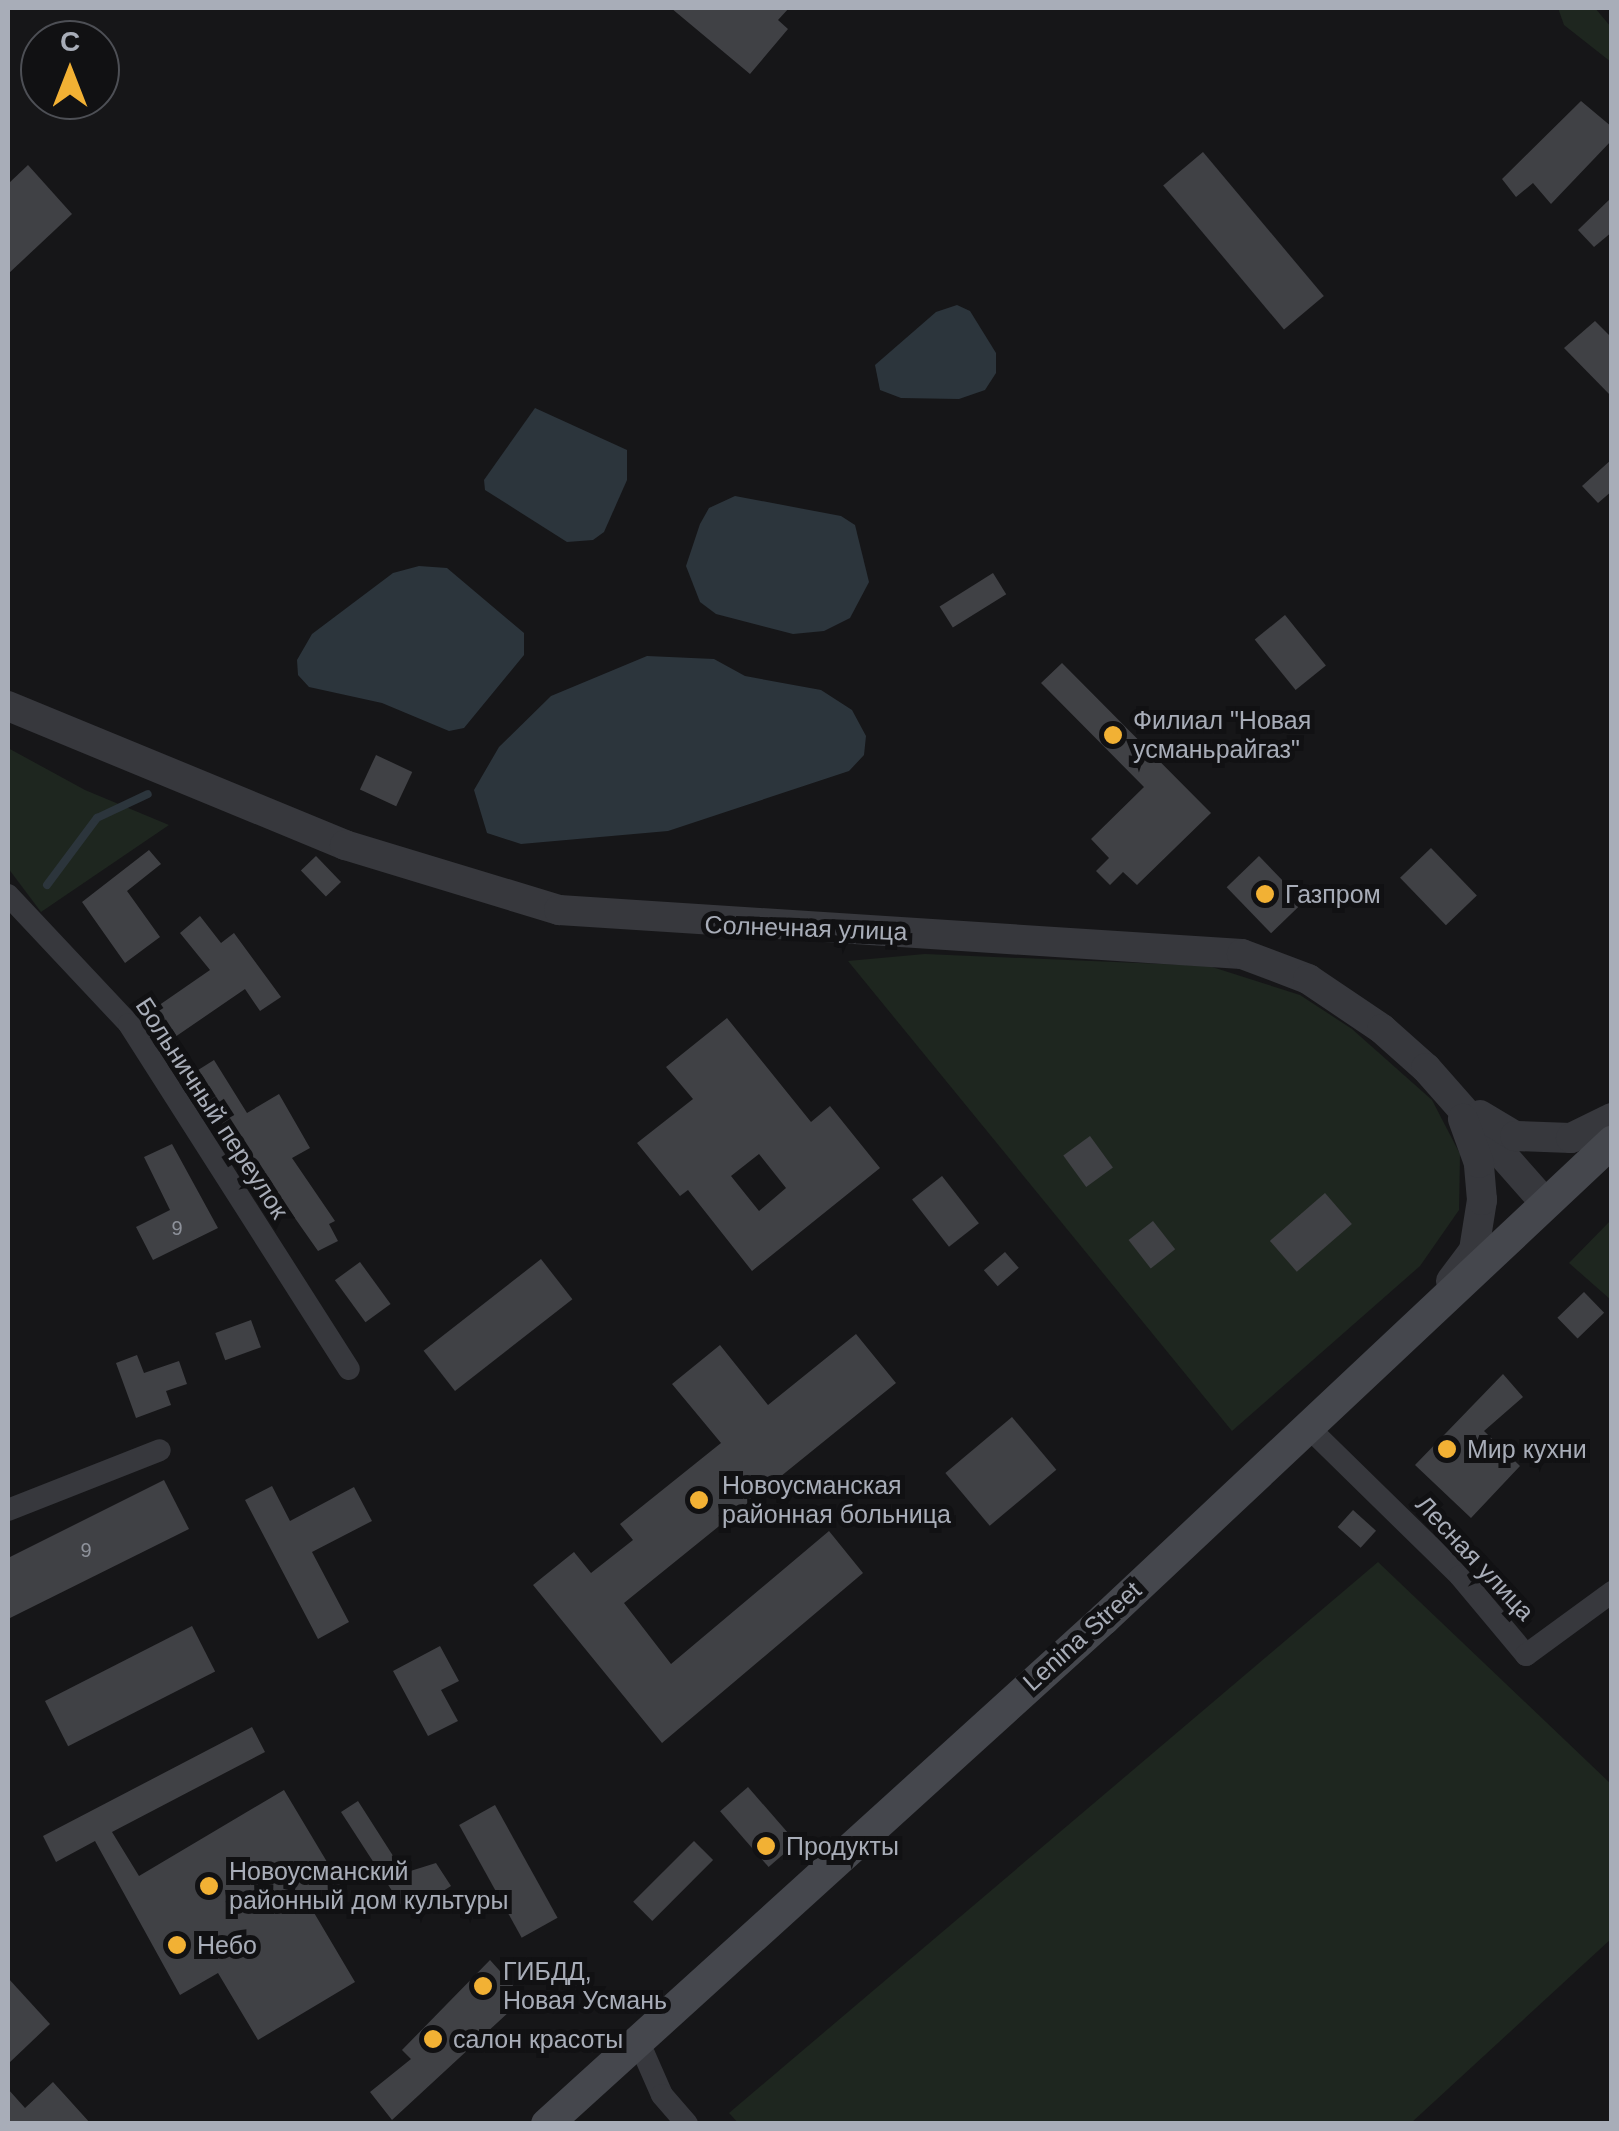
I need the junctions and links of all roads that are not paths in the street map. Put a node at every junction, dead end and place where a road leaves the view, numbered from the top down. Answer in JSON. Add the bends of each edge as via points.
{"nodes":[{"id":1,"x":8,"y":706,"type":"edge"},
{"id":2,"x":8,"y":895,"type":"edge"},
{"id":3,"x":1457,"y":1102,"type":"junction"},
{"id":4,"x":1612,"y":1118,"type":"edge"},
{"id":5,"x":1612,"y":1142,"type":"edge"},
{"id":6,"x":1545,"y":1204,"type":"junction"},
{"id":7,"x":1427,"y":1313,"type":"junction"},
{"id":8,"x":349,"y":1369,"type":"dead end"},
{"id":9,"x":1307,"y":1426,"type":"junction"},
{"id":10,"x":160,"y":1450,"type":"dead end"},
{"id":11,"x":8,"y":1510,"type":"edge"},
{"id":12,"x":1612,"y":1592,"type":"edge"},
{"id":13,"x":638,"y":2038,"type":"junction"},
{"id":14,"x":547,"y":2124,"type":"edge"},
{"id":15,"x":686,"y":2124,"type":"edge"}],
"edges":[{"from":1,"to":3,"type":"street","name":"Солнечная улица","via":[[345,844],[559,910],[1242,954],[1308,979],[1349,1006]]},
{"from":2,"to":8,"type":"street","name":"Больничный переулок","via":[[128,1024]]},
{"from":3,"to":4,"type":"street","via":[[1514,1136],[1571,1138]]},
{"from":3,"to":6,"type":"street","name":"Солнечная улица"},
{"from":3,"to":7,"type":"street","via":[[1479,1163],[1482,1200],[1474,1250]]},
{"from":5,"to":6,"type":"main road","name":"Lenina Street"},
{"from":6,"to":7,"type":"main road","name":"Lenina Street"},
{"from":7,"to":9,"type":"main road","name":"Lenina Street"},
{"from":9,"to":12,"type":"street","name":"Лесная улица","via":[[1460,1576],[1526,1655]]},
{"from":9,"to":13,"type":"main road","name":"Lenina Street"},
{"from":10,"to":11,"type":"street"},
{"from":13,"to":14,"type":"main road","name":"Lenina Street"},
{"from":13,"to":15,"type":"street","via":[[662,2095]]}]}
